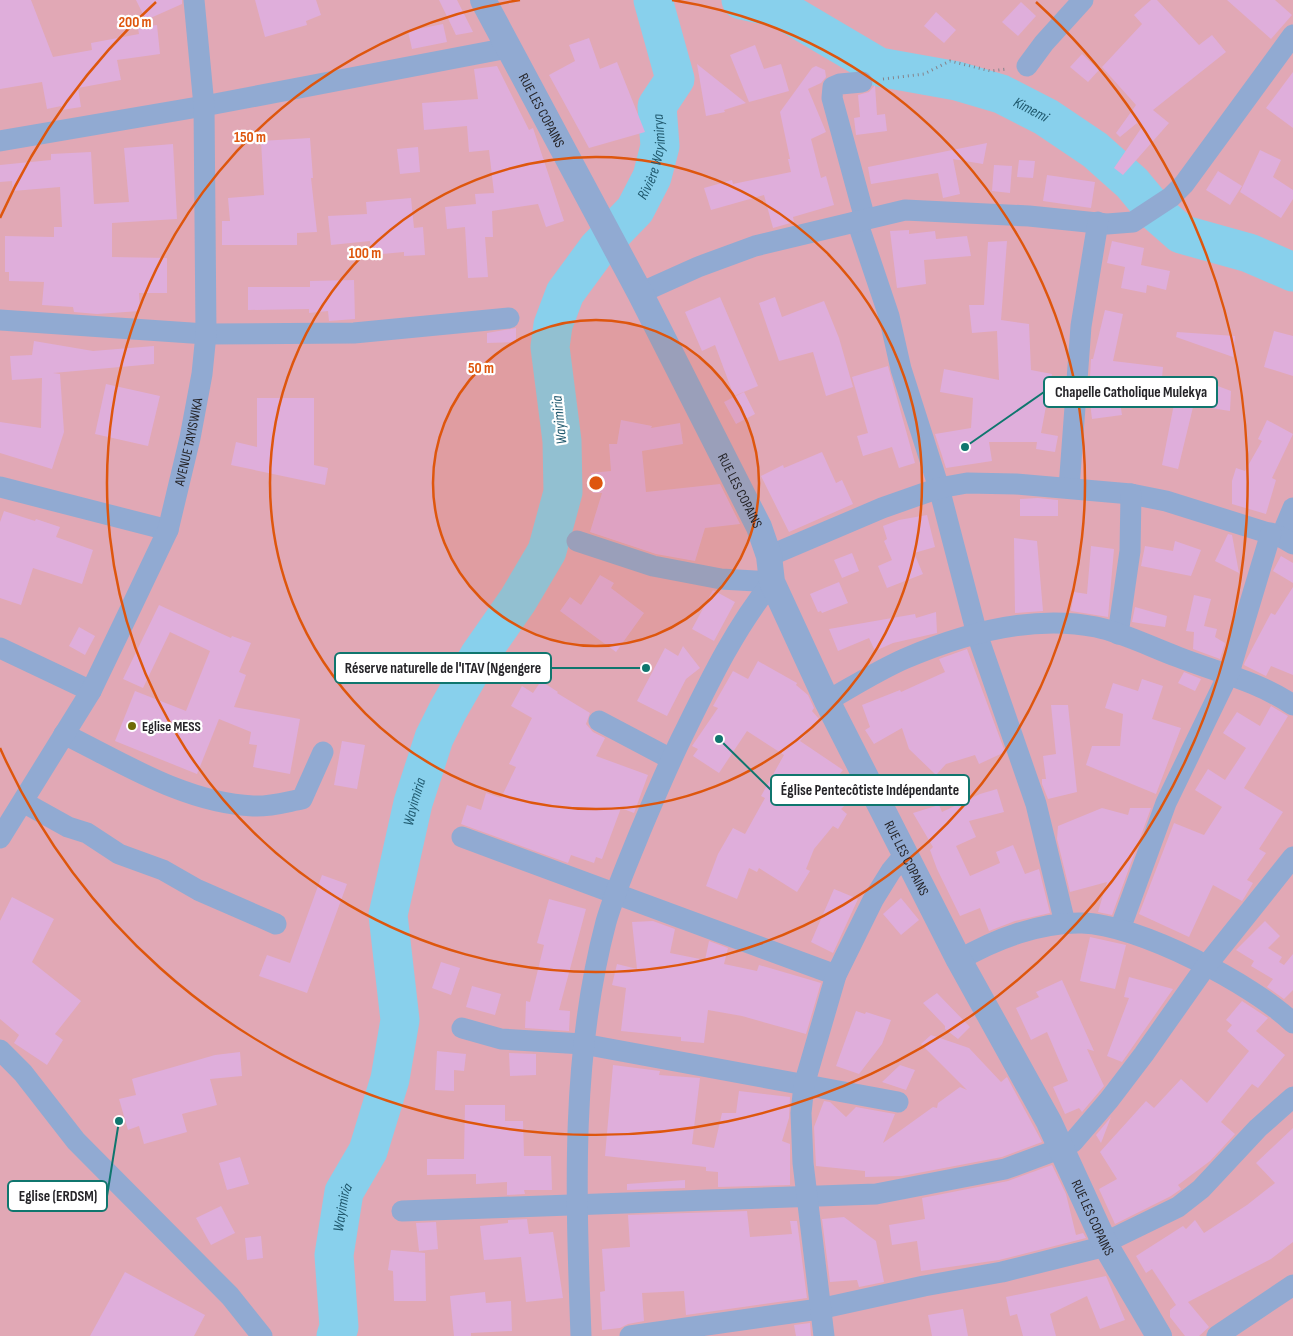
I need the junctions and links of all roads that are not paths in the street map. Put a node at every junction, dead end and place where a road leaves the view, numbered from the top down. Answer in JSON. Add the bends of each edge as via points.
{"nodes":[{"id":1,"x":194,"y":0,"type":"edge"},
{"id":2,"x":482,"y":0,"type":"edge"},
{"id":3,"x":1083,"y":0,"type":"edge"},
{"id":4,"x":1293,"y":34,"type":"edge"},
{"id":5,"x":508,"y":48,"type":"junction"},
{"id":6,"x":1027,"y":66,"type":"road end"},
{"id":7,"x":862,"y":82,"type":"road end"},
{"id":8,"x":204,"y":106,"type":"junction"},
{"id":9,"x":0,"y":141,"type":"edge"},
{"id":10,"x":861,"y":220,"type":"junction"},
{"id":11,"x":1098,"y":222,"type":"junction"},
{"id":12,"x":640,"y":293,"type":"junction"},
{"id":13,"x":509,"y":318,"type":"dead end"},
{"id":14,"x":0,"y":320,"type":"edge"},
{"id":15,"x":206,"y":334,"type":"junction"},
{"id":16,"x":0,"y":487,"type":"edge"},
{"id":17,"x":939,"y":488,"type":"junction"},
{"id":18,"x":1069,"y":488,"type":"junction"},
{"id":19,"x":1131,"y":494,"type":"junction"},
{"id":20,"x":1293,"y":508,"type":"edge"},
{"id":21,"x":168,"y":530,"type":"junction"},
{"id":22,"x":1282,"y":538,"type":"edge"},
{"id":23,"x":577,"y":541,"type":"dead end"},
{"id":24,"x":771,"y":569,"type":"junction"},
{"id":25,"x":977,"y":634,"type":"junction"},
{"id":26,"x":1118,"y":634,"type":"junction"},
{"id":27,"x":0,"y":648,"type":"edge"},
{"id":28,"x":1229,"y":673,"type":"junction"},
{"id":29,"x":90,"y":691,"type":"junction"},
{"id":30,"x":827,"y":701,"type":"junction"},
{"id":31,"x":1293,"y":705,"type":"edge"},
{"id":32,"x":599,"y":721,"type":"dead end"},
{"id":33,"x":64,"y":734,"type":"junction"},
{"id":34,"x":323,"y":752,"type":"dead end"},
{"id":35,"x":671,"y":759,"type":"junction"},
{"id":36,"x":23,"y":802,"type":"junction"},
{"id":37,"x":462,"y":837,"type":"dead end"},
{"id":38,"x":0,"y":838,"type":"edge"},
{"id":39,"x":906,"y":853,"type":"junction"},
{"id":40,"x":1293,"y":856,"type":"edge"},
{"id":41,"x":615,"y":894,"type":"junction"},
{"id":42,"x":1065,"y":923,"type":"junction"},
{"id":43,"x":276,"y":924,"type":"dead end"},
{"id":44,"x":1120,"y":930,"type":"junction"},
{"id":45,"x":960,"y":960,"type":"junction"},
{"id":46,"x":1206,"y":966,"type":"junction"},
{"id":47,"x":836,"y":975,"type":"junction"},
{"id":48,"x":1293,"y":1023,"type":"edge"},
{"id":49,"x":462,"y":1028,"type":"dead end"},
{"id":50,"x":583,"y":1044,"type":"junction"},
{"id":51,"x":0,"y":1050,"type":"edge"},
{"id":52,"x":804,"y":1085,"type":"junction"},
{"id":53,"x":1293,"y":1096,"type":"edge"},
{"id":54,"x":898,"y":1102,"type":"dead end"},
{"id":55,"x":1062,"y":1148,"type":"junction"},
{"id":56,"x":806,"y":1197,"type":"junction"},
{"id":57,"x":576,"y":1204,"type":"junction"},
{"id":58,"x":402,"y":1211,"type":"dead end"},
{"id":59,"x":1105,"y":1245,"type":"junction"},
{"id":60,"x":1293,"y":1285,"type":"edge"},
{"id":61,"x":819,"y":1309,"type":"junction"},
{"id":62,"x":262,"y":1336,"type":"edge"},
{"id":63,"x":581,"y":1336,"type":"edge"},
{"id":64,"x":630,"y":1336,"type":"edge"},
{"id":65,"x":824,"y":1336,"type":"edge"},
{"id":66,"x":1160,"y":1336,"type":"edge"},
{"id":67,"x":1217,"y":1336,"type":"edge"}],
"edges":[{"from":1,"to":8,"type":"street","name":"AVENUE TAYISWIKA"},
{"from":2,"to":5,"type":"street","name":"RUE LES COPAINS"},
{"from":3,"to":6,"type":"street"},
{"from":4,"to":11,"type":"street","via":[[1171,197],[1133,222]]},
{"from":5,"to":8,"type":"street"},
{"from":5,"to":12,"type":"street","name":"RUE LES COPAINS"},
{"from":7,"to":10,"type":"street","via":[[833,87],[832,98]]},
{"from":8,"to":9,"type":"street"},
{"from":8,"to":15,"type":"street","name":"AVENUE TAYISWIKA"},
{"from":10,"to":11,"type":"street","via":[[905,210]]},
{"from":10,"to":12,"type":"street","via":[[755,246]]},
{"from":10,"to":17,"type":"street","via":[[901,369]]},
{"from":11,"to":18,"type":"street","via":[[1082,326]]},
{"from":12,"to":24,"type":"street","name":"RUE LES COPAINS","via":[[759,528]]},
{"from":13,"to":15,"type":"street","via":[[354,333]]},
{"from":14,"to":15,"type":"street"},
{"from":15,"to":21,"type":"street","name":"AVENUE TAYISWIKA","via":[[190,438]]},
{"from":16,"to":21,"type":"street"},
{"from":17,"to":18,"type":"street","via":[[967,483]]},
{"from":17,"to":24,"type":"street","via":[[882,508]]},
{"from":17,"to":25,"type":"street"},
{"from":18,"to":19,"type":"street"},
{"from":19,"to":22,"type":"street","via":[[1166,501]]},
{"from":19,"to":26,"type":"street","via":[[1130,551]]},
{"from":20,"to":22,"type":"street"},
{"from":21,"to":29,"type":"street","name":"AVENUE TAYISWIKA"},
{"from":22,"to":28,"type":"street"},
{"from":23,"to":24,"type":"street","via":[[652,566],[721,579]]},
{"from":24,"to":30,"type":"street","name":"RUE LES COPAINS"},
{"from":24,"to":35,"type":"street","via":[[721,658]]},
{"from":25,"to":26,"type":"street","via":[[1008,627],[1068,624],[1096,627]]},
{"from":25,"to":30,"type":"street","via":[[902,660]]},
{"from":25,"to":42,"type":"street","via":[[1036,804]]},
{"from":26,"to":28,"type":"street"},
{"from":27,"to":29,"type":"street"},
{"from":28,"to":31,"type":"street","via":[[1251,681]]},
{"from":28,"to":44,"type":"street","via":[[1166,803]]},
{"from":29,"to":33,"type":"street","name":"AVENUE TAYISWIKA"},
{"from":30,"to":39,"type":"street","name":"RUE LES COPAINS"},
{"from":32,"to":35,"type":"street"},
{"from":33,"to":34,"type":"street","via":[[163,783],[218,802],[254,806],[276,805],[302,798]]},
{"from":33,"to":36,"type":"street","name":"AVENUE TAYISWIKA"},
{"from":35,"to":41,"type":"street"},
{"from":36,"to":38,"type":"street","name":"AVENUE TAYISWIKA"},
{"from":36,"to":43,"type":"street","via":[[119,854],[163,870],[198,890]]},
{"from":37,"to":41,"type":"street"},
{"from":39,"to":45,"type":"street","name":"RUE LES COPAINS"},
{"from":39,"to":47,"type":"street","via":[[890,871],[873,900]]},
{"from":40,"to":46,"type":"street"},
{"from":41,"to":47,"type":"street"},
{"from":41,"to":50,"type":"street","via":[[606,924]]},
{"from":42,"to":44,"type":"street"},
{"from":42,"to":45,"type":"street","via":[[1016,934],[983,946]]},
{"from":44,"to":46,"type":"street"},
{"from":45,"to":55,"type":"street","name":"RUE LES COPAINS"},
{"from":46,"to":48,"type":"street","via":[[1263,998]]},
{"from":46,"to":55,"type":"street","via":[[1108,1100],[1073,1142]]},
{"from":47,"to":52,"type":"street"},
{"from":49,"to":50,"type":"street","via":[[502,1040]]},
{"from":50,"to":52,"type":"street"},
{"from":50,"to":57,"type":"street"},
{"from":51,"to":62,"type":"street","via":[[48,1103],[76,1141],[230,1296]]},
{"from":52,"to":54,"type":"street"},
{"from":52,"to":56,"type":"street","via":[[801,1136]]},
{"from":53,"to":59,"type":"street","via":[[1201,1189],[1178,1207]]},
{"from":55,"to":56,"type":"street","via":[[1006,1169],[966,1178],[876,1194]]},
{"from":55,"to":59,"type":"street","name":"RUE LES COPAINS"},
{"from":56,"to":57,"type":"street"},
{"from":56,"to":61,"type":"street"},
{"from":57,"to":58,"type":"street"},
{"from":57,"to":63,"type":"street"},
{"from":59,"to":61,"type":"street","via":[[1002,1272]]},
{"from":59,"to":66,"type":"street","name":"RUE LES COPAINS"},
{"from":60,"to":67,"type":"street"},
{"from":61,"to":64,"type":"street"},
{"from":61,"to":65,"type":"street"}]}
